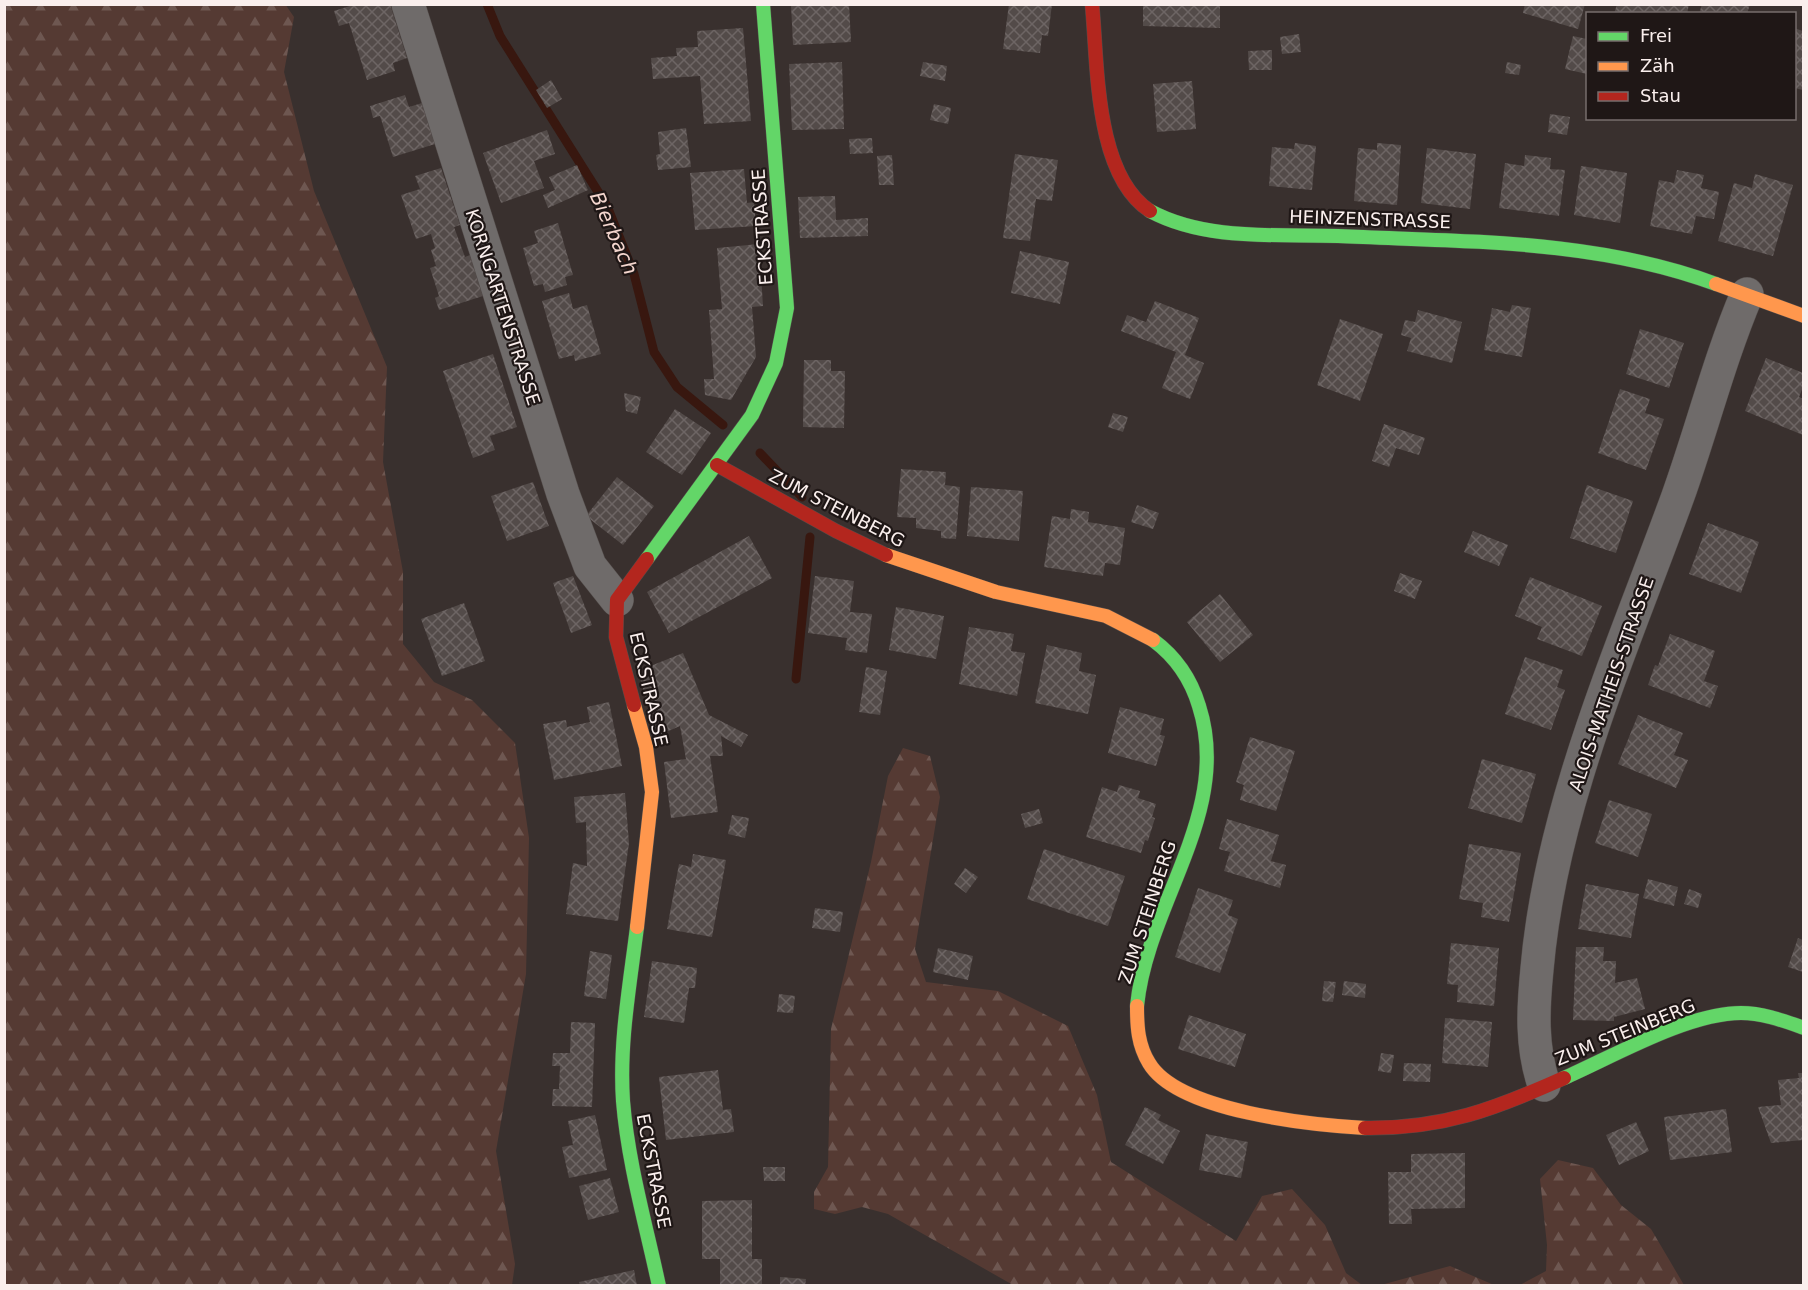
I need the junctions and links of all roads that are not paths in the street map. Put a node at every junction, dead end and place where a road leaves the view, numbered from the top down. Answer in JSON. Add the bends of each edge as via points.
{"nodes":[{"id":1,"x":408,"y":4,"type":"edge"},
{"id":2,"x":763,"y":4,"type":"edge"},
{"id":3,"x":1092,"y":4,"type":"edge"},
{"id":4,"x":1747,"y":294,"type":"junction"},
{"id":5,"x":1803,"y":316,"type":"edge"},
{"id":6,"x":717,"y":465,"type":"junction"},
{"id":7,"x":617,"y":600,"type":"junction"},
{"id":8,"x":1803,"y":1028,"type":"edge"},
{"id":9,"x":1544,"y":1085,"type":"junction"},
{"id":10,"x":659,"y":1286,"type":"edge"}],
"edges":[{"from":1,"to":7,"type":"street","name":"KORNGARTENSTRASSE","via":[[563,494],[590,566]]},
{"from":2,"to":6,"type":"street","name":"ECKSTRASSE","via":[[787,308],[782,350],[770,384]]},
{"from":3,"to":4,"type":"street","name":"HEINZENSTRASSE","via":[[1108,146],[1119,179],[1136,201],[1167,220],[1202,231],[1515,243],[1586,250],[1676,269]]},
{"from":4,"to":5,"type":"street","name":"HEINZENSTRASSE"},
{"from":4,"to":9,"type":"street","name":"ALOIS-MATHEIS-STRASSE","via":[[1725,345],[1688,468],[1588,745],[1556,848],[1533,1009],[1535,1058]]},
{"from":6,"to":7,"type":"street","name":"ECKSTRASSE"},
{"from":6,"to":9,"type":"street","name":"ZUM STEINBERG","via":[[853,539],[915,566],[991,592],[1108,616],[1146,634],[1174,658],[1193,688],[1208,777],[1197,821],[1167,898],[1137,995],[1137,1034],[1147,1063],[1169,1083],[1202,1099],[1248,1113],[1332,1126],[1404,1129],[1455,1121]]},
{"from":7,"to":10,"type":"street","name":"ECKSTRASSE","via":[[616,637],[646,747],[652,792],[624,1047],[623,1099],[627,1136]]},
{"from":8,"to":9,"type":"street","name":"ZUM STEINBERG","via":[[1764,1016],[1715,1016]]}]}
